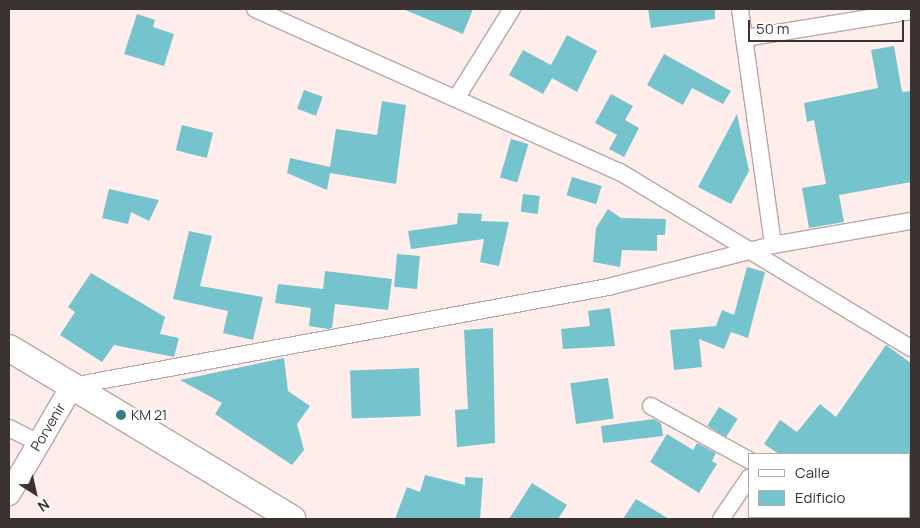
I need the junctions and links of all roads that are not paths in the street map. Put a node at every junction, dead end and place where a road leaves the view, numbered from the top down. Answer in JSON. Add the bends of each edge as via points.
{"nodes":[{"id":1,"x":255,"y":9,"type":"edge"},
{"id":2,"x":512,"y":9,"type":"edge"},
{"id":3,"x":740,"y":9,"type":"edge"},
{"id":4,"x":911,"y":11,"type":"edge"},
{"id":5,"x":745,"y":38,"type":"junction"},
{"id":6,"x":458,"y":97,"type":"junction"},
{"id":7,"x":911,"y":221,"type":"edge"},
{"id":8,"x":773,"y":245,"type":"junction"},
{"id":9,"x":750,"y":252,"type":"junction"},
{"id":10,"x":9,"y":348,"type":"edge"},
{"id":11,"x":911,"y":348,"type":"edge"},
{"id":12,"x":72,"y":386,"type":"junction"},
{"id":13,"x":651,"y":406,"type":"dead end"},
{"id":14,"x":9,"y":428,"type":"edge"},
{"id":15,"x":38,"y":443,"type":"junction"},
{"id":16,"x":748,"y":459,"type":"edge"},
{"id":17,"x":748,"y":479,"type":"edge"},
{"id":18,"x":9,"y":494,"type":"edge"},
{"id":19,"x":292,"y":519,"type":"edge"},
{"id":20,"x":721,"y":519,"type":"edge"}],
"edges":[{"from":1,"to":6,"type":"street","via":[[333,48]]},
{"from":2,"to":6,"type":"street"},
{"from":3,"to":5,"type":"street"},
{"from":4,"to":5,"type":"street"},
{"from":5,"to":8,"type":"street"},
{"from":6,"to":9,"type":"street","via":[[620,172]]},
{"from":7,"to":8,"type":"street"},
{"from":8,"to":9,"type":"street"},
{"from":9,"to":11,"type":"street"},
{"from":9,"to":12,"type":"street","via":[[608,287]]},
{"from":10,"to":12,"type":"main road"},
{"from":12,"to":15,"type":"street","name":"Porvenir"},
{"from":12,"to":19,"type":"main road"},
{"from":13,"to":16,"type":"street"},
{"from":14,"to":15,"type":"street"},
{"from":15,"to":18,"type":"street","name":"Porvenir"},
{"from":17,"to":20,"type":"street"}]}
